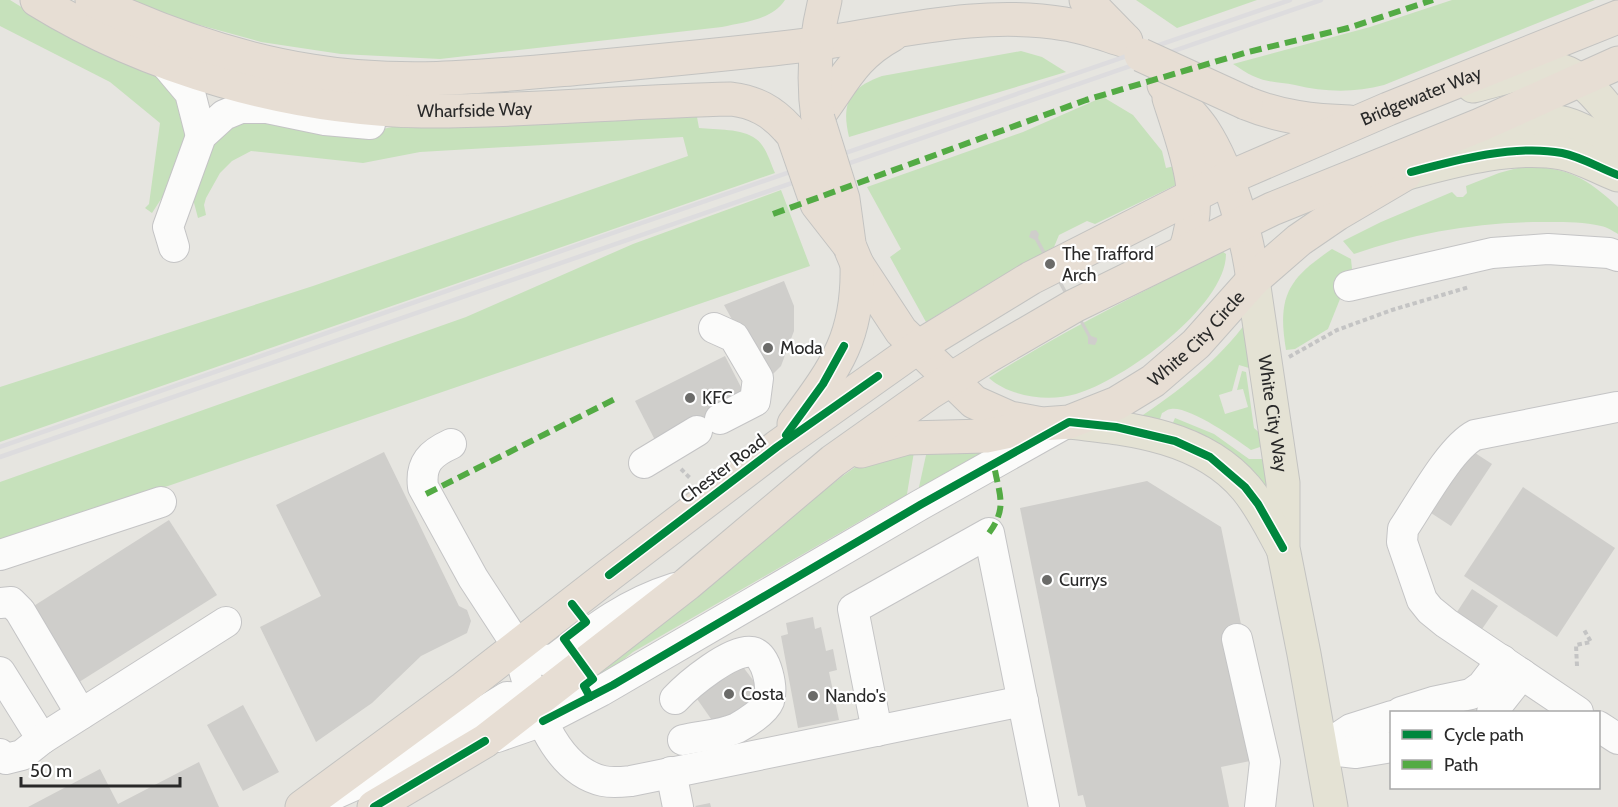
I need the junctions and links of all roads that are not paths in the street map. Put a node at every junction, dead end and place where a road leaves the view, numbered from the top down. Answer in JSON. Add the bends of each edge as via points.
{"nodes":[{"id":1,"x":92,"y":0,"type":"edge"},
{"id":2,"x":825,"y":0,"type":"edge"},
{"id":3,"x":46,"y":6,"type":"edge"},
{"id":4,"x":1618,"y":17,"type":"edge"},
{"id":5,"x":1110,"y":29,"type":"edge"},
{"id":6,"x":901,"y":30,"type":"junction"},
{"id":7,"x":816,"y":44,"type":"junction"},
{"id":8,"x":163,"y":61,"type":"junction"},
{"id":9,"x":1618,"y":63,"type":"edge"},
{"id":10,"x":1581,"y":79,"type":"junction"},
{"id":11,"x":1388,"y":109,"type":"junction"},
{"id":12,"x":420,"y":111,"type":"junction"},
{"id":13,"x":818,"y":117,"type":"junction"},
{"id":14,"x":1356,"y":122,"type":"junction"},
{"id":15,"x":1618,"y":122,"type":"edge"},
{"id":16,"x":1475,"y":127,"type":"junction"},
{"id":17,"x":1192,"y":134,"type":"junction"},
{"id":18,"x":201,"y":136,"type":"junction"},
{"id":19,"x":1618,"y":156,"type":"edge"},
{"id":20,"x":1411,"y":172,"type":"junction"},
{"id":21,"x":1618,"y":175,"type":"edge"},
{"id":22,"x":1226,"y":179,"type":"junction"},
{"id":23,"x":1195,"y":194,"type":"junction"},
{"id":24,"x":1241,"y":224,"type":"junction"},
{"id":25,"x":174,"y":247,"type":"dead end"},
{"id":26,"x":1185,"y":251,"type":"junction"},
{"id":27,"x":853,"y":254,"type":"junction"},
{"id":28,"x":1618,"y":255,"type":"edge"},
{"id":29,"x":1253,"y":280,"type":"junction"},
{"id":30,"x":1349,"y":286,"type":"dead end"},
{"id":31,"x":714,"y":328,"type":"dead end"},
{"id":32,"x":918,"y":347,"type":"junction"},
{"id":33,"x":951,"y":380,"type":"junction"},
{"id":34,"x":1617,"y":407,"type":"edge"},
{"id":35,"x":1055,"y":423,"type":"junction"},
{"id":36,"x":451,"y":444,"type":"dead end"},
{"id":37,"x":777,"y":447,"type":"junction"},
{"id":38,"x":833,"y":461,"type":"junction"},
{"id":39,"x":644,"y":463,"type":"dead end"},
{"id":40,"x":161,"y":502,"type":"dead end"},
{"id":41,"x":1283,"y":548,"type":"junction"},
{"id":42,"x":0,"y":555,"type":"edge"},
{"id":43,"x":687,"y":584,"type":"junction"},
{"id":44,"x":0,"y":603,"type":"edge"},
{"id":45,"x":226,"y":622,"type":"dead end"},
{"id":46,"x":1237,"y":639,"type":"dead end"},
{"id":47,"x":517,"y":646,"type":"junction"},
{"id":48,"x":1512,"y":667,"type":"junction"},
{"id":49,"x":0,"y":672,"type":"edge"},
{"id":50,"x":675,"y":699,"type":"dead end"},
{"id":51,"x":1023,"y":701,"type":"junction"},
{"id":52,"x":1404,"y":711,"type":"edge"},
{"id":53,"x":1492,"y":711,"type":"edge"},
{"id":54,"x":1577,"y":711,"type":"edge"},
{"id":55,"x":538,"y":713,"type":"junction"},
{"id":56,"x":81,"y":714,"type":"junction"},
{"id":57,"x":1390,"y":717,"type":"edge"},
{"id":58,"x":1600,"y":727,"type":"edge"},
{"id":59,"x":877,"y":731,"type":"junction"},
{"id":60,"x":42,"y":739,"type":"junction"},
{"id":61,"x":1618,"y":739,"type":"edge"},
{"id":62,"x":683,"y":740,"type":"dead end"},
{"id":63,"x":1390,"y":747,"type":"edge"},
{"id":64,"x":1321,"y":749,"type":"junction"},
{"id":65,"x":0,"y":754,"type":"edge"},
{"id":66,"x":671,"y":772,"type":"junction"},
{"id":67,"x":303,"y":807,"type":"edge"},
{"id":68,"x":374,"y":807,"type":"edge"},
{"id":69,"x":678,"y":807,"type":"edge"},
{"id":70,"x":1044,"y":807,"type":"edge"},
{"id":71,"x":1260,"y":807,"type":"edge"},
{"id":72,"x":1331,"y":807,"type":"edge"}],
"edges":[{"from":1,"to":7,"type":"highway","name":"Wharfside Way","via":[[132,19],[241,56],[314,72],[370,77],[486,77]]},
{"from":2,"to":7,"type":"highway"},
{"from":3,"to":8,"type":"highway","name":"Wharfside Way","via":[[107,38]]},
{"from":4,"to":11,"type":"highway","name":"Bridgewater Way"},
{"from":5,"to":6,"type":"highway","via":[[997,19]]},
{"from":5,"to":14,"type":"highway","bridge":true,"via":[[1246,103],[1312,121]]},
{"from":5,"to":17,"type":"highway","name":"White City Circle","via":[[1164,85]]},
{"from":6,"to":7,"type":"highway"},
{"from":6,"to":13,"type":"highway","via":[[862,55]]},
{"from":7,"to":13,"type":"highway"},
{"from":8,"to":12,"type":"highway","name":"Wharfside Way","via":[[292,97]]},
{"from":8,"to":18,"type":"street","via":[[190,93]]},
{"from":9,"to":10,"type":"highway"},
{"from":10,"to":11,"type":"main road","via":[[1563,69],[1543,68]]},
{"from":10,"to":15,"type":"main road"},
{"from":10,"to":16,"type":"highway"},
{"from":11,"to":14,"type":"highway","name":"Bridgewater Way"},
{"from":12,"to":18,"type":"street","via":[[400,121],[376,124],[325,120],[267,108],[241,108],[224,115]]},
{"from":12,"to":27,"type":"highway","name":"Wharfside Way","bridge":true,"via":[[731,99],[753,103],[793,135],[817,204]]},
{"from":13,"to":27,"type":"highway","bridge":true,"via":[[843,200]]},
{"from":14,"to":22,"type":"highway","name":"Bridgewater Way"},
{"from":16,"to":19,"type":"main road","via":[[1525,120],[1564,123],[1586,131]]},
{"from":16,"to":20,"type":"highway"},
{"from":16,"to":24,"type":"highway"},
{"from":17,"to":22,"type":"highway","name":"White City Circle","via":[[1217,156]]},
{"from":17,"to":23,"type":"highway"},
{"from":18,"to":25,"type":"street","via":[[168,227]]},
{"from":20,"to":21,"type":"main road","via":[[1486,155],[1548,151],[1580,158]]},
{"from":20,"to":29,"type":"highway","via":[[1337,214],[1299,240]]},
{"from":22,"to":23,"type":"highway","name":"Chester Road"},
{"from":22,"to":24,"type":"highway","name":"White City Circle"},
{"from":23,"to":26,"type":"highway","via":[[1195,212]]},
{"from":23,"to":32,"type":"highway","name":"Chester Road","via":[[1031,278]]},
{"from":24,"to":26,"type":"highway"},
{"from":24,"to":29,"type":"highway","name":"White City Circle"},
{"from":26,"to":33,"type":"highway","via":[[1074,306]]},
{"from":27,"to":32,"type":"highway","via":[[901,331]]},
{"from":27,"to":37,"type":"highway","via":[[858,290],[844,345],[823,384]]},
{"from":28,"to":30,"type":"street","via":[[1548,249],[1491,253]]},
{"from":29,"to":35,"type":"highway","name":"White City Circle","via":[[1167,371],[1128,398]]},
{"from":29,"to":41,"type":"main road","name":"White City Way","via":[[1283,483]]},
{"from":31,"to":39,"type":"street","via":[[734,337],[758,378],[755,401]]},
{"from":32,"to":33,"type":"highway"},
{"from":32,"to":37,"type":"highway","name":"Chester Road"},
{"from":33,"to":35,"type":"highway","via":[[989,411],[1010,418]]},
{"from":33,"to":38,"type":"highway"},
{"from":34,"to":48,"type":"street","via":[[1468,438],[1403,529],[1402,542],[1422,600],[1446,623]]},
{"from":35,"to":38,"type":"highway","name":"White City Circle","via":[[986,436],[900,440]]},
{"from":35,"to":41,"type":"main road","name":"White City Way","via":[[1116,427],[1175,441],[1210,456],[1245,487]]},
{"from":35,"to":55,"type":"street","via":[[613,685]]},
{"from":36,"to":47,"type":"street","via":[[426,462],[423,487],[473,578]]},
{"from":37,"to":47,"type":"highway","name":"Chester Road"},
{"from":38,"to":43,"type":"highway"},
{"from":40,"to":42,"type":"street"},
{"from":41,"to":64,"type":"main road","name":"White City Way"},
{"from":43,"to":47,"type":"street","via":[[622,610],[556,658],[537,660]]},
{"from":43,"to":55,"type":"highway"},
{"from":44,"to":56,"type":"street","via":[[11,602],[20,611]]},
{"from":45,"to":56,"type":"street"},
{"from":46,"to":71,"type":"street","via":[[1265,762]]},
{"from":47,"to":55,"type":"street"},
{"from":47,"to":67,"type":"highway","name":"Chester Road"},
{"from":48,"to":52,"type":"street","via":[[1471,694]]},
{"from":48,"to":53,"type":"street"},
{"from":48,"to":54,"type":"street"},
{"from":49,"to":60,"type":"street"},
{"from":50,"to":62,"type":"street","via":[[730,656],[752,652],[761,656],[766,666],[769,700],[765,707],[740,727]]},
{"from":51,"to":59,"type":"street"},
{"from":51,"to":59,"type":"street","via":[[988,533],[853,609]]},
{"from":51,"to":70,"type":"street"},
{"from":55,"to":66,"type":"street","via":[[574,767],[601,781],[631,781]]},
{"from":55,"to":67,"type":"street","via":[[525,698],[507,697],[393,768]]},
{"from":55,"to":68,"type":"highway"},
{"from":56,"to":60,"type":"street"},
{"from":57,"to":64,"type":"street","via":[[1352,729]]},
{"from":58,"to":61,"type":"street"},
{"from":59,"to":66,"type":"street"},
{"from":60,"to":65,"type":"street","via":[[22,754],[6,759]]},
{"from":63,"to":64,"type":"street","via":[[1356,753]]},
{"from":64,"to":72,"type":"main road","name":"White City Way"},
{"from":66,"to":69,"type":"street"}]}
